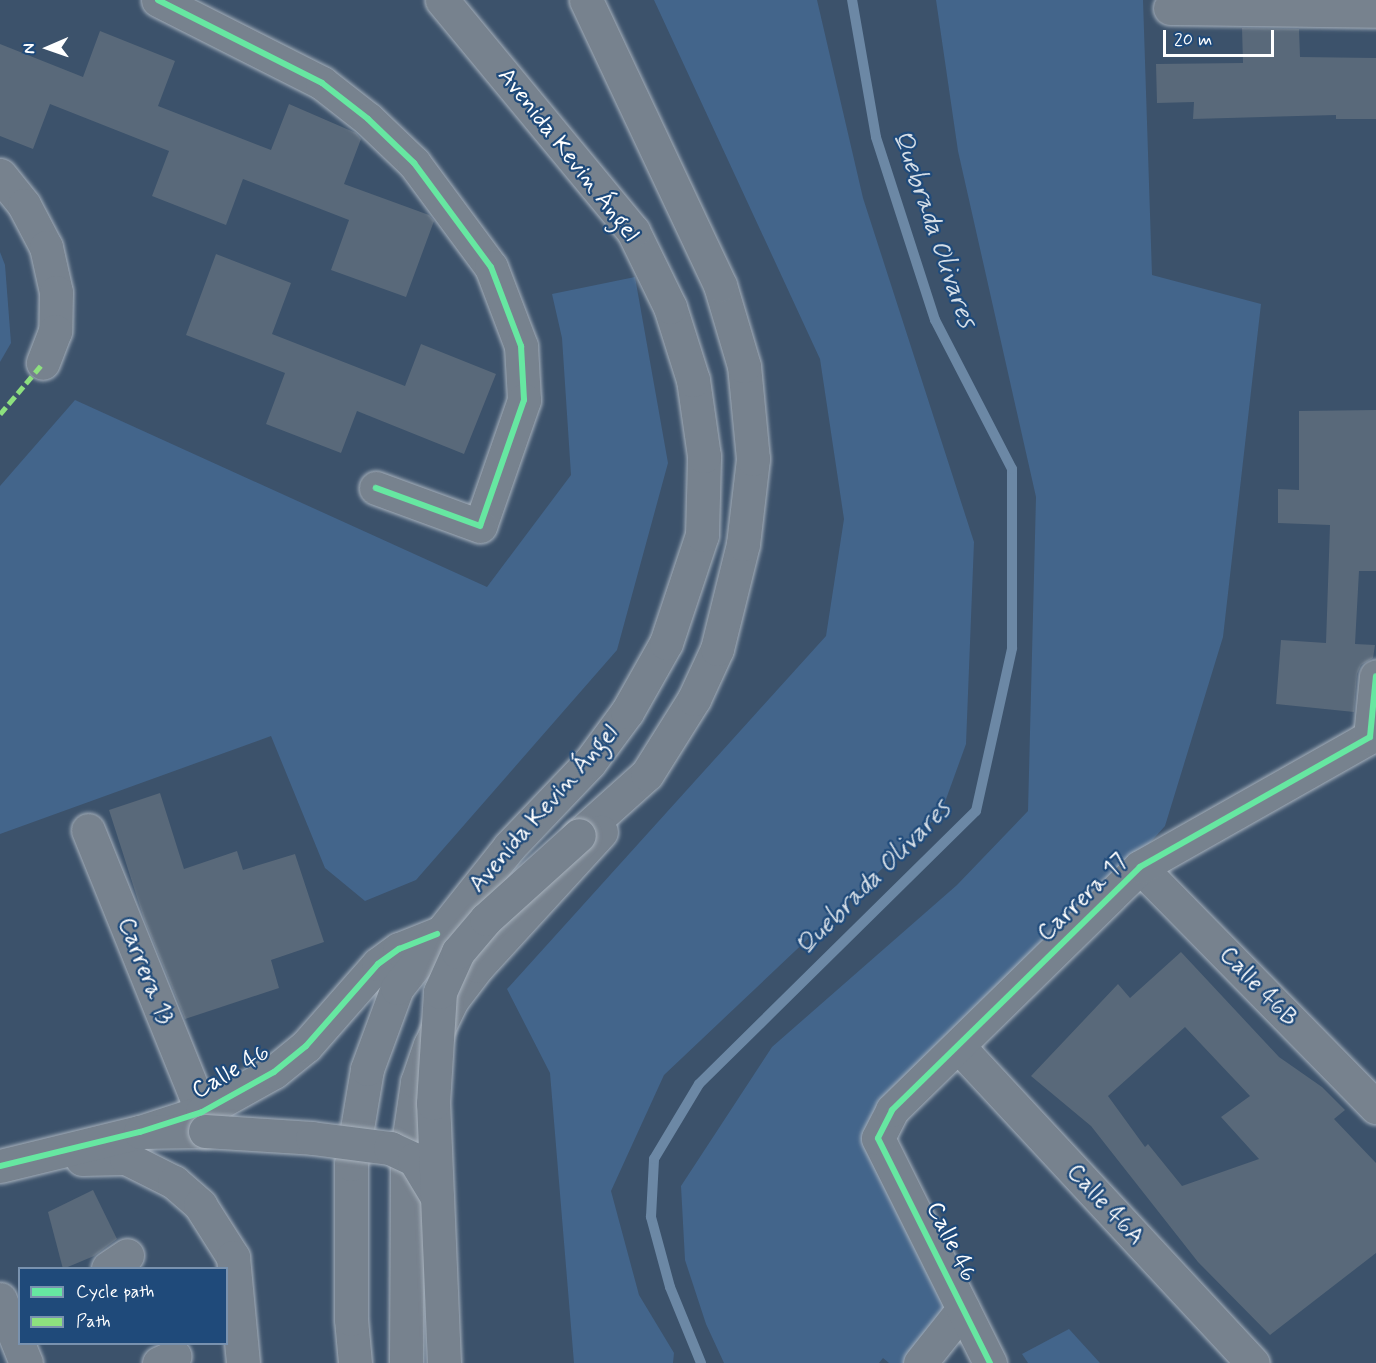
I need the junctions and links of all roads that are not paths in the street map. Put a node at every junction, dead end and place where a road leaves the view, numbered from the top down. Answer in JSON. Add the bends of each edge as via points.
{"nodes":[{"id":1,"x":158,"y":0,"type":"edge"},
{"id":2,"x":442,"y":0,"type":"edge"},
{"id":3,"x":586,"y":0,"type":"edge"},
{"id":4,"x":1170,"y":8,"type":"dead end"},
{"id":5,"x":1376,"y":11,"type":"edge"},
{"id":6,"x":0,"y":175,"type":"edge"},
{"id":7,"x":43,"y":363,"type":"dead end"},
{"id":8,"x":376,"y":488,"type":"dead end"},
{"id":9,"x":1376,"y":676,"type":"edge"},
{"id":10,"x":647,"y":774,"type":"junction"},
{"id":11,"x":88,"y":830,"type":"dead end"},
{"id":12,"x":1140,"y":867,"type":"junction"},
{"id":13,"x":437,"y":934,"type":"junction"},
{"id":14,"x":958,"y":1046,"type":"junction"},
{"id":15,"x":1376,"y":1107,"type":"edge"},
{"id":16,"x":204,"y":1122,"type":"junction"},
{"id":17,"x":878,"y":1138,"type":"joint"},
{"id":18,"x":10,"y":1164,"type":"edge"},
{"id":19,"x":437,"y":1198,"type":"junction"},
{"id":20,"x":0,"y":1299,"type":"edge"},
{"id":21,"x":963,"y":1309,"type":"junction"},
{"id":22,"x":15,"y":1342,"type":"edge"},
{"id":23,"x":243,"y":1363,"type":"edge"},
{"id":24,"x":353,"y":1363,"type":"edge"},
{"id":25,"x":406,"y":1363,"type":"edge"},
{"id":26,"x":444,"y":1363,"type":"edge"},
{"id":27,"x":920,"y":1363,"type":"edge"},
{"id":28,"x":990,"y":1363,"type":"edge"},
{"id":29,"x":1253,"y":1363,"type":"edge"}],
"edges":[{"from":1,"to":8,"type":"street","via":[[322,83],[368,119],[414,163],[491,267],[521,346],[524,400],[480,526]]},
{"from":2,"to":13,"type":"street","name":"Avenida Kevin Ángel","via":[[633,231],[670,307],[680,338],[693,380],[704,456],[702,535],[666,643],[627,712],[590,762],[509,847]]},
{"from":3,"to":10,"type":"street","name":"Avenida Kevin Ángel","via":[[720,285],[744,366],[753,459],[743,544],[717,649],[694,699]]},
{"from":4,"to":5,"type":"street"},
{"from":6,"to":7,"type":"street","via":[[24,205],[46,247],[56,292],[55,331]]},
{"from":9,"to":12,"type":"street","name":"Carrera 17","via":[[1370,737]]},
{"from":10,"to":19,"type":"street","name":"Avenida Kevin Ángel","bridge":true,"via":[[486,919],[458,952],[440,992],[433,1062]]},
{"from":10,"to":25,"type":"street","via":[[620,810],[478,966],[452,1000],[430,1045],[417,1082],[407,1150]]},
{"from":11,"to":16,"type":"street","name":"Carrera 13"},
{"from":12,"to":14,"type":"street","name":"Carrera 17"},
{"from":12,"to":15,"type":"street","name":"Calle 46B"},
{"from":13,"to":16,"type":"street","name":"Calle 46","via":[[399,949],[378,964],[306,1046]]},
{"from":13,"to":24,"type":"street","name":"Avenida Kevin Ángel","via":[[397,988],[367,1069],[351,1164]]},
{"from":14,"to":17,"type":"street","name":"Carrera 17","via":[[892,1110]]},
{"from":14,"to":29,"type":"street","name":"Calle 46A"},
{"from":16,"to":18,"type":"street","via":[[140,1132]]},
{"from":16,"to":19,"type":"street","bridge":true,"via":[[390,1148],[414,1159]]},
{"from":17,"to":21,"type":"street","name":"Calle 46"},
{"from":18,"to":23,"type":"street","via":[[126,1158],[174,1182],[200,1205],[233,1257]]},
{"from":19,"to":26,"type":"street","name":"Avenida Kevin Ángel","bridge":true},
{"from":20,"to":22,"type":"street"},
{"from":21,"to":27,"type":"street"},
{"from":21,"to":28,"type":"street","name":"Calle 46"}]}
